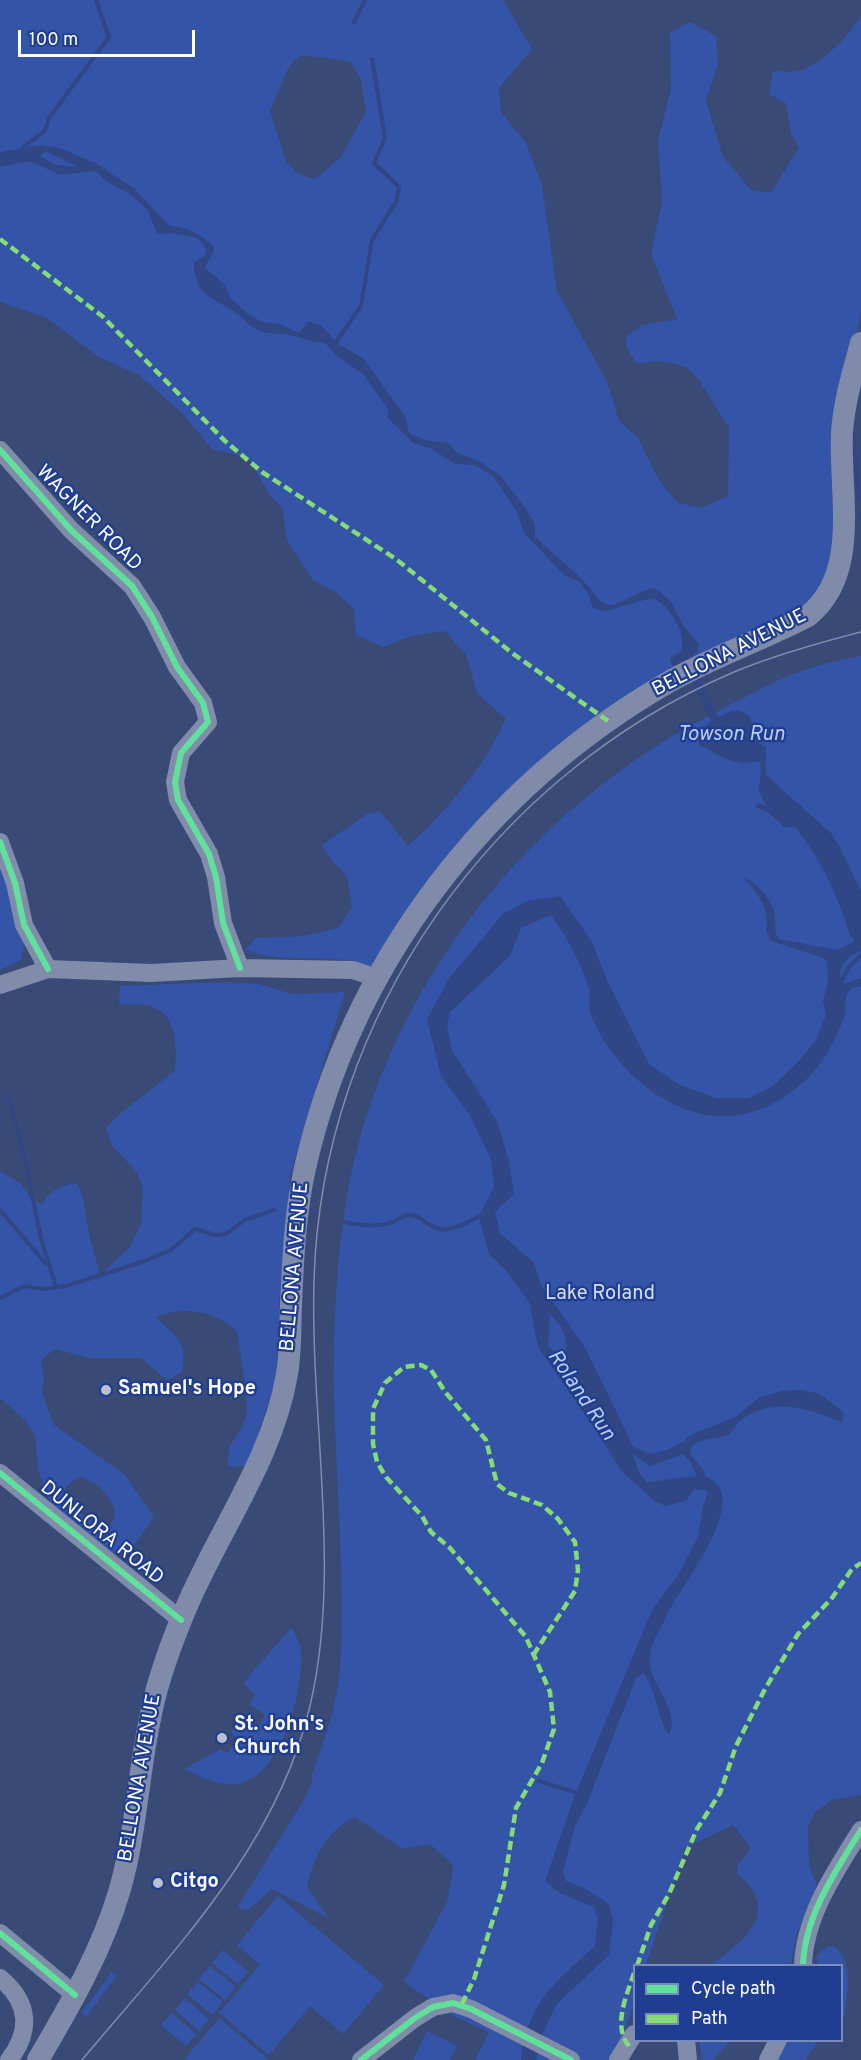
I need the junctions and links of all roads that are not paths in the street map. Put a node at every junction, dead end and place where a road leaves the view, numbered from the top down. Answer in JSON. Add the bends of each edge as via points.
{"nodes":[{"id":1,"x":861,"y":343,"type":"edge"},
{"id":2,"x":0,"y":450,"type":"edge"},
{"id":3,"x":0,"y":842,"type":"edge"},
{"id":4,"x":240,"y":968,"type":"junction"},
{"id":5,"x":48,"y":969,"type":"junction"},
{"id":6,"x":377,"y":978,"type":"junction"},
{"id":7,"x":0,"y":984,"type":"edge"},
{"id":8,"x":0,"y":1473,"type":"edge"},
{"id":9,"x":181,"y":1620,"type":"junction"},
{"id":10,"x":861,"y":1830,"type":"edge"},
{"id":11,"x":0,"y":1933,"type":"edge"},
{"id":12,"x":803,"y":1964,"type":"edge"},
{"id":13,"x":0,"y":1978,"type":"edge"},
{"id":14,"x":75,"y":1995,"type":"junction"},
{"id":15,"x":633,"y":2036,"type":"edge"},
{"id":16,"x":687,"y":2042,"type":"edge"},
{"id":17,"x":777,"y":2042,"type":"edge"},
{"id":18,"x":568,"y":2059,"type":"edge"},
{"id":19,"x":9,"y":2060,"type":"edge"},
{"id":20,"x":38,"y":2060,"type":"edge"},
{"id":21,"x":361,"y":2060,"type":"edge"},
{"id":22,"x":618,"y":2060,"type":"edge"},
{"id":23,"x":688,"y":2060,"type":"edge"},
{"id":24,"x":768,"y":2060,"type":"edge"}],
"edges":[{"from":1,"to":6,"type":"main road","name":"BELLONA AVENUE","via":[[842,433],[845,557],[832,594],[808,616],[700,666],[638,701],[537,776],[496,815],[437,883]]},
{"from":2,"to":4,"type":"street","name":"WAGNER ROAD","via":[[71,530],[132,586],[177,667],[203,703],[208,722],[181,753],[175,782],[178,800],[209,854],[223,923]]},
{"from":3,"to":5,"type":"street","via":[[15,883],[24,925]]},
{"from":4,"to":5,"type":"street","via":[[151,973]]},
{"from":4,"to":6,"type":"street","via":[[353,970]]},
{"from":5,"to":7,"type":"street"},
{"from":6,"to":9,"type":"main road","name":"BELLONA AVENUE","via":[[333,1077],[305,1169],[295,1236],[288,1373],[278,1411],[259,1461]]},
{"from":8,"to":9,"type":"street","name":"DUNLORA ROAD"},
{"from":9,"to":14,"type":"main road","name":"BELLONA AVENUE","via":[[152,1708],[120,1887],[100,1947]]},
{"from":10,"to":12,"type":"street","via":[[813,1915],[803,1947]]},
{"from":11,"to":14,"type":"street"},
{"from":13,"to":19,"type":"street","via":[[11,1987],[26,2014],[22,2038]]},
{"from":14,"to":20,"type":"main road","name":"BELLONA AVENUE"},
{"from":15,"to":22,"type":"street"},
{"from":16,"to":23,"type":"street"},
{"from":17,"to":24,"type":"street"},
{"from":18,"to":21,"type":"street","via":[[462,2004],[444,2004],[415,2018]]}]}
